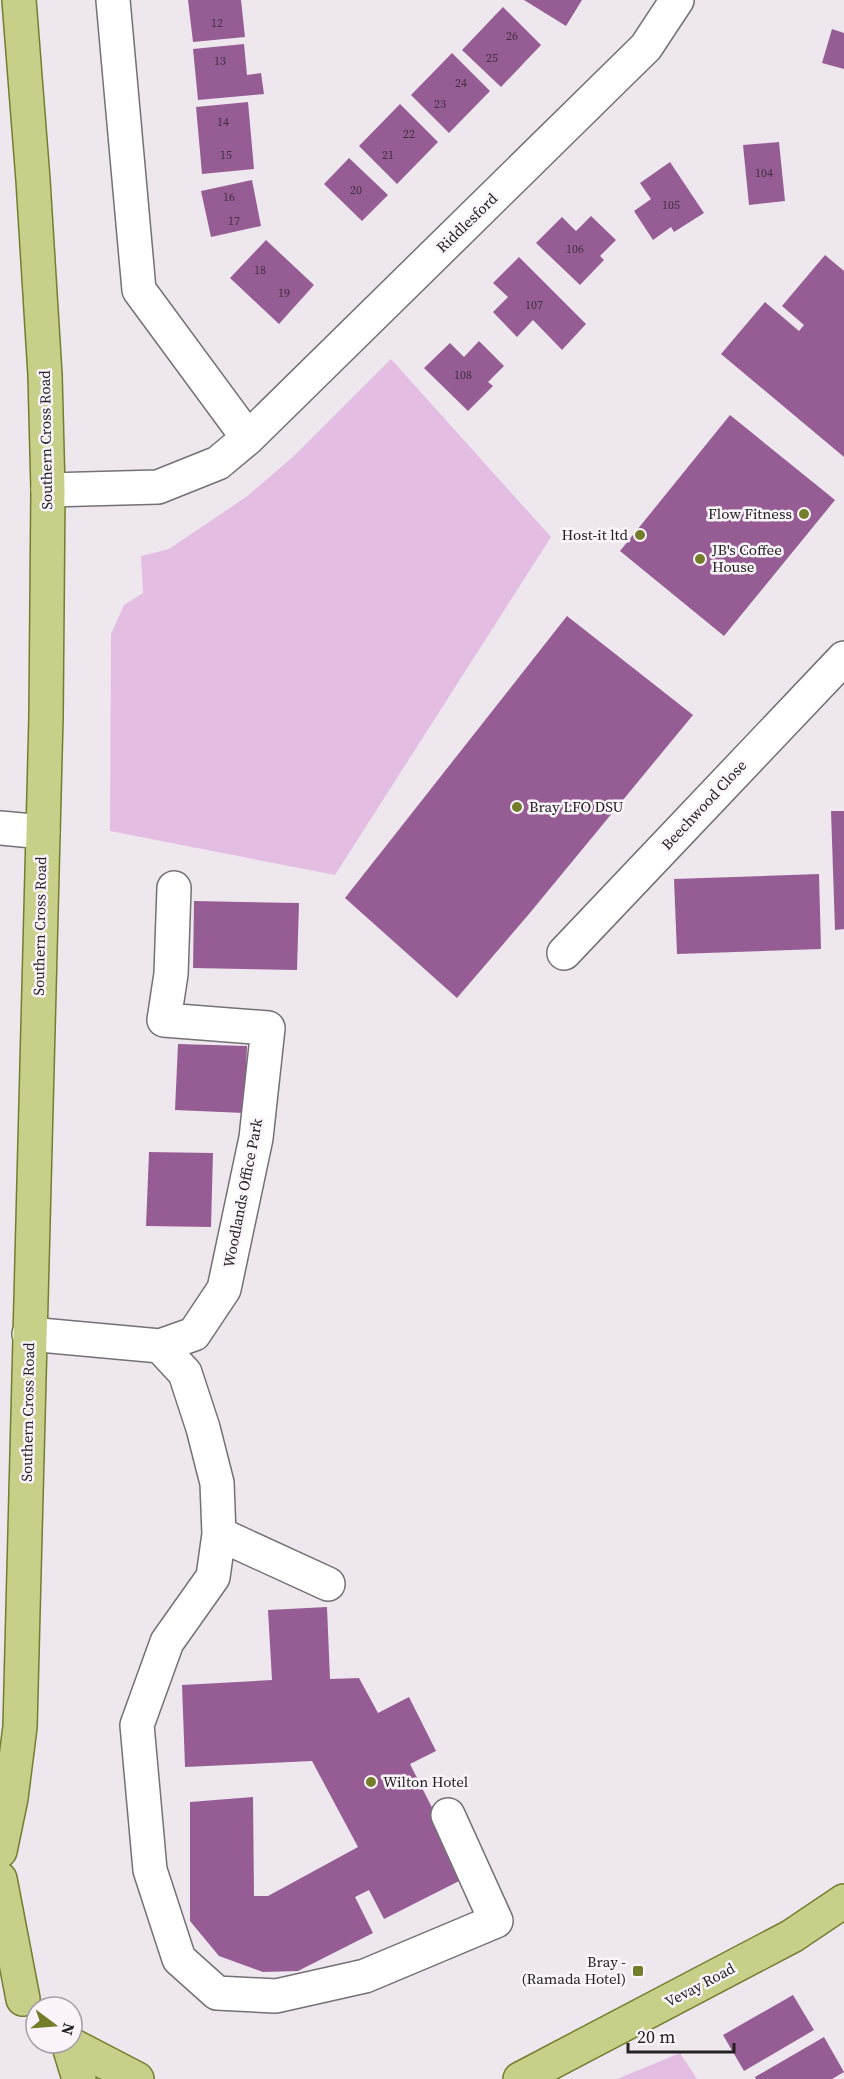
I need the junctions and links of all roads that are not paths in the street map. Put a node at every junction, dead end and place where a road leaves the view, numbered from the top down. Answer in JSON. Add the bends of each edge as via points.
{"nodes":[{"id":1,"x":19,"y":0,"type":"edge"},
{"id":2,"x":113,"y":0,"type":"edge"},
{"id":3,"x":677,"y":0,"type":"edge"},
{"id":4,"x":248,"y":438,"type":"junction"},
{"id":5,"x":48,"y":490,"type":"junction"},
{"id":6,"x":844,"y":658,"type":"edge"},
{"id":7,"x":0,"y":828,"type":"edge"},
{"id":8,"x":43,"y":832,"type":"junction"},
{"id":9,"x":174,"y":888,"type":"dead end"},
{"id":10,"x":564,"y":953,"type":"dead end"},
{"id":11,"x":29,"y":1334,"type":"junction"},
{"id":12,"x":160,"y":1346,"type":"junction"},
{"id":13,"x":219,"y":1534,"type":"junction"},
{"id":14,"x":328,"y":1584,"type":"dead end"},
{"id":15,"x":448,"y":1815,"type":"dead end"},
{"id":16,"x":0,"y":1851,"type":"edge"},
{"id":17,"x":0,"y":1879,"type":"edge"},
{"id":18,"x":844,"y":1901,"type":"edge"},
{"id":19,"x":20,"y":1999,"type":"edge"},
{"id":20,"x":84,"y":2051,"type":"edge"},
{"id":21,"x":72,"y":2055,"type":"edge"},
{"id":22,"x":79,"y":2079,"type":"edge"},
{"id":23,"x":137,"y":2079,"type":"edge"},
{"id":24,"x":520,"y":2079,"type":"edge"}],
"edges":[{"from":1,"to":5,"type":"main road","name":"Southern Cross Road","via":[[45,375]]},
{"from":2,"to":4,"type":"street","via":[[139,290]]},
{"from":3,"to":4,"type":"street","name":"Riddlesford","via":[[646,47]]},
{"from":4,"to":5,"type":"street","name":"Riddlesford","via":[[218,463],[158,488]]},
{"from":5,"to":8,"type":"main road","name":"Southern Cross Road"},
{"from":6,"to":10,"type":"street","name":"Beechwood Close"},
{"from":7,"to":8,"type":"street"},
{"from":8,"to":11,"type":"main road","name":"Southern Cross Road"},
{"from":9,"to":12,"type":"street","name":"Woodlands Office Park","via":[[171,974],[164,1020],[268,1028],[256,1138],[224,1289],[194,1334]]},
{"from":11,"to":12,"type":"street"},
{"from":11,"to":16,"type":"main road","name":"Southern Cross Road","via":[[20,1727]]},
{"from":12,"to":13,"type":"street","via":[[185,1373],[203,1428],[217,1483]]},
{"from":13,"to":14,"type":"street"},
{"from":13,"to":15,"type":"street","via":[[213,1577],[167,1642],[137,1725],[150,1870],[179,1959],[217,1992],[276,1996],[365,1976],[496,1921]]},
{"from":17,"to":19,"type":"main road"},
{"from":18,"to":24,"type":"main road","name":"Vevay Road","via":[[782,1941]]},
{"from":20,"to":23,"type":"main road"},
{"from":21,"to":22,"type":"main road"}]}
